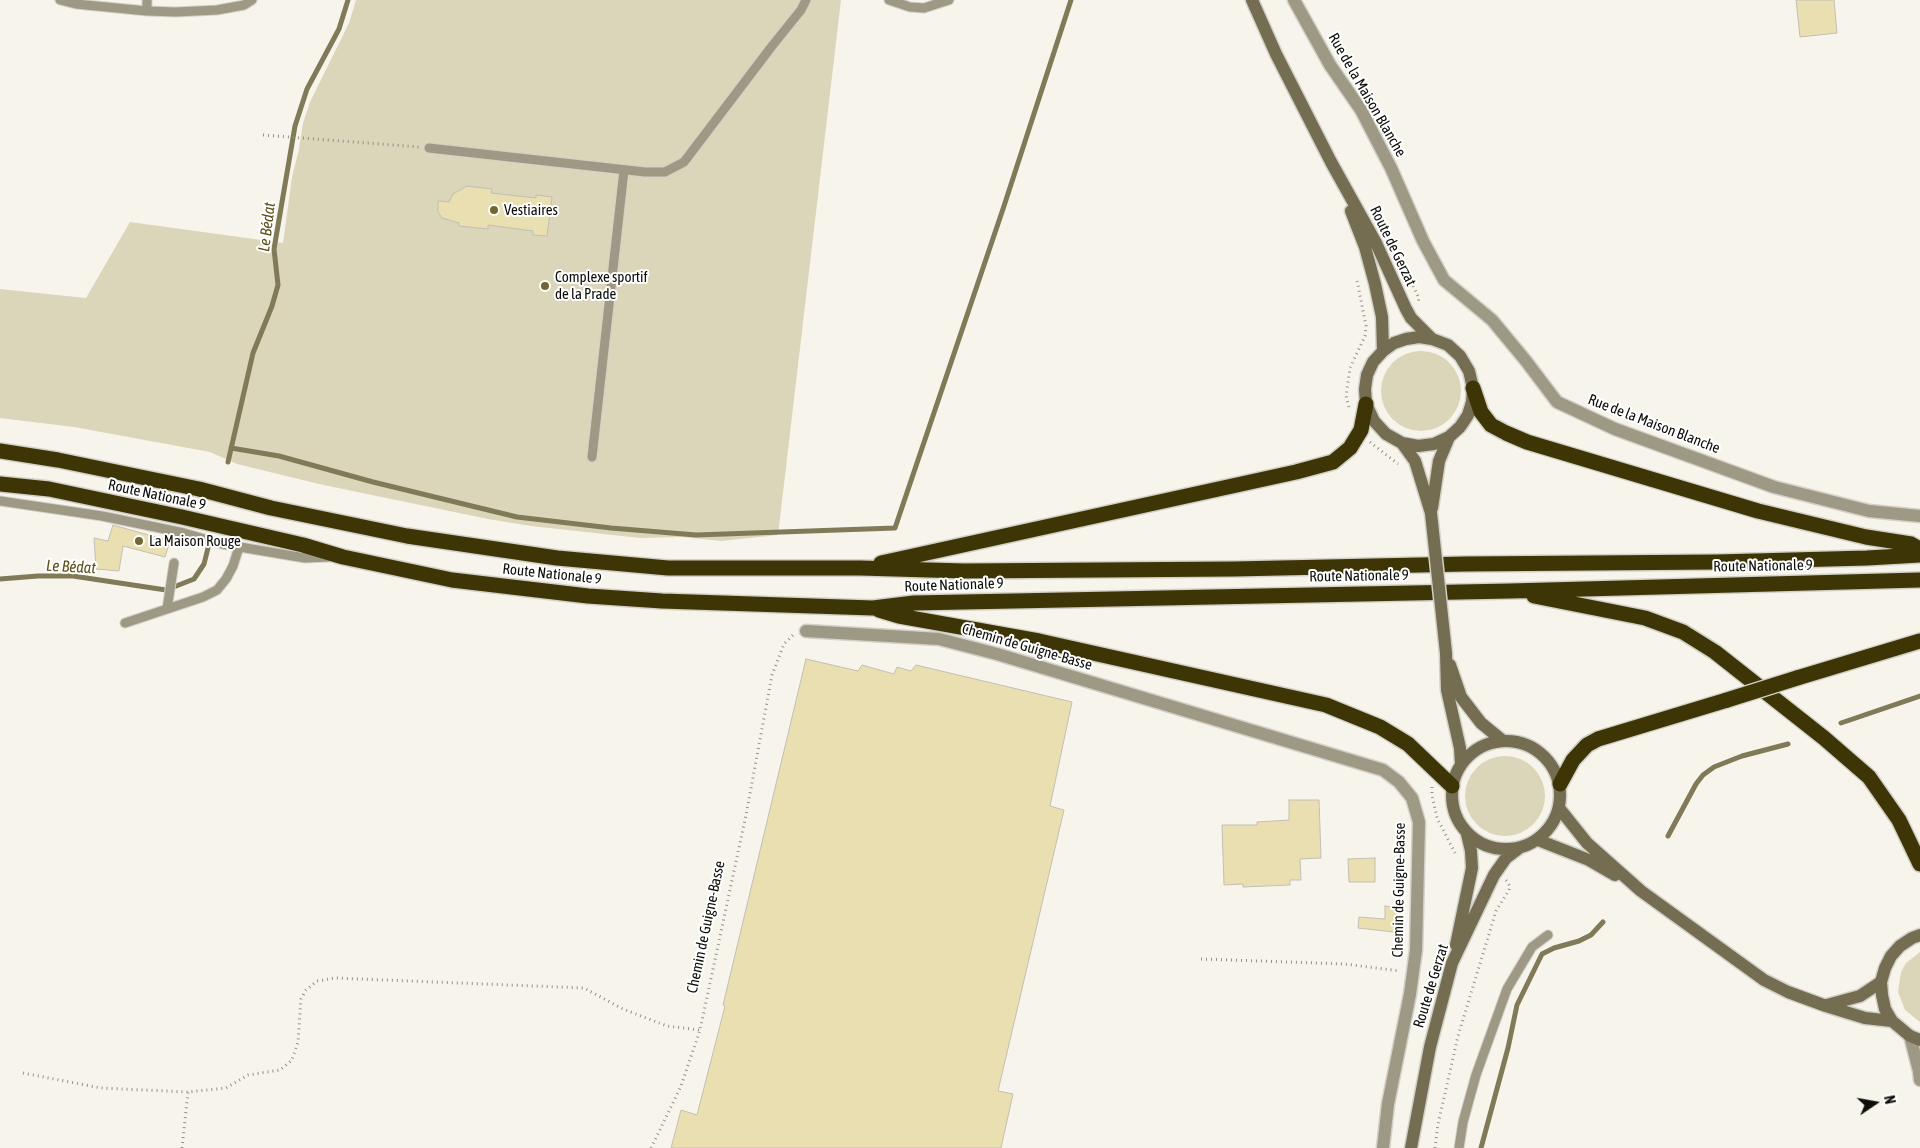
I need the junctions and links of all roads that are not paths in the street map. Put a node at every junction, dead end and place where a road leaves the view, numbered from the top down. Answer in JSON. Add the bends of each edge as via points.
{"nodes":[{"id":1,"x":60,"y":0,"type":"edge"},
{"id":2,"x":147,"y":0,"type":"edge"},
{"id":3,"x":252,"y":0,"type":"edge"},
{"id":4,"x":806,"y":0,"type":"edge"},
{"id":5,"x":889,"y":0,"type":"edge"},
{"id":6,"x":949,"y":0,"type":"edge"},
{"id":7,"x":1252,"y":0,"type":"edge"},
{"id":8,"x":1294,"y":0,"type":"edge"},
{"id":9,"x":147,"y":11,"type":"junction"},
{"id":10,"x":429,"y":148,"type":"road end"},
{"id":11,"x":1331,"y":162,"type":"junction"},
{"id":12,"x":624,"y":170,"type":"junction"},
{"id":13,"x":1432,"y":339,"type":"junction"},
{"id":14,"x":1383,"y":351,"type":"junction"},
{"id":15,"x":1473,"y":388,"type":"junction"},
{"id":16,"x":1366,"y":404,"type":"junction"},
{"id":17,"x":1449,"y":437,"type":"junction"},
{"id":18,"x":1402,"y":443,"type":"junction"},
{"id":19,"x":0,"y":451,"type":"edge"},
{"id":20,"x":592,"y":457,"type":"dead end"},
{"id":21,"x":0,"y":484,"type":"edge"},
{"id":22,"x":0,"y":501,"type":"edge"},
{"id":23,"x":1431,"y":513,"type":"junction"},
{"id":24,"x":1920,"y":516,"type":"edge"},
{"id":25,"x":239,"y":547,"type":"junction"},
{"id":26,"x":1920,"y":548,"type":"edge"},
{"id":27,"x":1920,"y":555,"type":"edge"},
{"id":28,"x":343,"y":557,"type":"junction"},
{"id":29,"x":174,"y":563,"type":"dead end"},
{"id":30,"x":860,"y":568,"type":"junction"},
{"id":31,"x":1920,"y":580,"type":"edge"},
{"id":32,"x":1510,"y":591,"type":"junction"},
{"id":33,"x":873,"y":608,"type":"junction"},
{"id":34,"x":166,"y":609,"type":"junction"},
{"id":35,"x":125,"y":623,"type":"dead end"},
{"id":36,"x":806,"y":631,"type":"road end"},
{"id":37,"x":1920,"y":641,"type":"edge"},
{"id":38,"x":1446,"y":653,"type":"junction"},
{"id":39,"x":1503,"y":740,"type":"junction"},
{"id":40,"x":1461,"y":764,"type":"junction"},
{"id":41,"x":1560,"y":784,"type":"junction"},
{"id":42,"x":1452,"y":786,"type":"junction"},
{"id":43,"x":1559,"y":808,"type":"junction"},
{"id":44,"x":1467,"y":834,"type":"junction"},
{"id":45,"x":1538,"y":840,"type":"junction"},
{"id":46,"x":1518,"y":849,"type":"junction"},
{"id":47,"x":1920,"y":864,"type":"edge"},
{"id":48,"x":1641,"y":890,"type":"junction"},
{"id":49,"x":1548,"y":935,"type":"dead end"},
{"id":50,"x":1920,"y":935,"type":"edge"},
{"id":51,"x":1452,"y":963,"type":"junction"},
{"id":52,"x":1881,"y":982,"type":"junction"},
{"id":53,"x":1826,"y":1006,"type":"junction"},
{"id":54,"x":1892,"y":1020,"type":"junction"},
{"id":55,"x":1915,"y":1038,"type":"edge"},
{"id":56,"x":1920,"y":1080,"type":"edge"},
{"id":57,"x":1383,"y":1148,"type":"edge"},
{"id":58,"x":1411,"y":1148,"type":"edge"},
{"id":59,"x":1459,"y":1148,"type":"edge"}],
"edges":[{"from":1,"to":9,"type":"lane"},
{"from":2,"to":9,"type":"lane"},
{"from":3,"to":9,"type":"lane","via":[[217,10]]},
{"from":4,"to":12,"type":"lane","via":[[684,162],[665,172]]},
{"from":5,"to":6,"type":"lane","via":[[917,8]]},
{"from":7,"to":11,"type":"main road","name":"Route de Gerzat"},
{"from":8,"to":24,"type":"street","name":"Rue de la Maison Blanche","via":[[1330,65],[1361,110],[1444,280],[1492,320],[1556,402],[1615,430],[1774,487],[1869,511]]},
{"from":10,"to":12,"type":"lane"},
{"from":11,"to":13,"type":"main road","name":"Route de Gerzat","via":[[1376,243],[1411,318]]},
{"from":11,"to":14,"type":"main road","name":"Route de Gerzat","via":[[1373,274],[1382,317]]},
{"from":12,"to":20,"type":"lane"},
{"from":13,"to":14,"type":"main road","via":[[1406,339]]},
{"from":13,"to":15,"type":"main road","via":[[1448,345],[1460,356],[1469,371]]},
{"from":14,"to":16,"type":"main road","via":[[1368,375]]},
{"from":15,"to":17,"type":"main road","via":[[1468,415]]},
{"from":15,"to":26,"type":"highway","via":[[1481,412],[1491,425],[1527,442],[1758,511]]},
{"from":16,"to":18,"type":"main road","via":[[1374,421],[1386,434]]},
{"from":16,"to":30,"type":"highway","via":[[1361,430],[1350,448],[1333,462]]},
{"from":17,"to":18,"type":"main road","via":[[1434,444]]},
{"from":17,"to":23,"type":"main road","via":[[1438,461]]},
{"from":18,"to":23,"type":"main road","via":[[1415,461]]},
{"from":19,"to":30,"type":"highway","name":"Route Nationale 9","via":[[180,485],[407,536],[557,558],[668,568]]},
{"from":21,"to":28,"type":"highway","name":"Route Nationale 9","via":[[49,489],[182,517]]},
{"from":22,"to":25,"type":"lane","via":[[102,516]]},
{"from":23,"to":38,"type":"main road","bridge":true},
{"from":25,"to":28,"type":"lane","via":[[306,558]]},
{"from":25,"to":34,"type":"lane","via":[[234,566],[217,590]]},
{"from":27,"to":30,"type":"highway","name":"Route Nationale 9","via":[[1717,562],[1234,569],[964,571]]},
{"from":28,"to":33,"type":"highway","name":"Route Nationale 9","via":[[452,580],[588,596],[662,602]]},
{"from":29,"to":34,"type":"lane"},
{"from":31,"to":32,"type":"highway","name":"Route Nationale 9"},
{"from":32,"to":33,"type":"highway","name":"Route Nationale 9","via":[[914,603]]},
{"from":32,"to":47,"type":"highway","via":[[1645,618],[1699,641],[1869,777],[1899,820]]},
{"from":33,"to":42,"type":"highway","via":[[1326,705],[1380,727],[1408,744]]},
{"from":34,"to":35,"type":"lane"},
{"from":36,"to":57,"type":"street","name":"Chemin de Guigne-Basse","via":[[939,639],[1383,770],[1399,782],[1412,798],[1419,822],[1414,972],[1388,1104]]},
{"from":37,"to":41,"type":"highway","bridge":true,"via":[[1598,739],[1573,760]]},
{"from":38,"to":39,"type":"main road","via":[[1461,697],[1481,723]]},
{"from":38,"to":40,"type":"main road","via":[[1447,690]]},
{"from":39,"to":40,"type":"main road","via":[[1487,744]]},
{"from":39,"to":41,"type":"main road","via":[[1519,742],[1545,757]]},
{"from":40,"to":42,"type":"main road"},
{"from":41,"to":43,"type":"main road"},
{"from":42,"to":44,"type":"main road","via":[[1452,804],[1457,820]]},
{"from":43,"to":45,"type":"main road","via":[[1551,826]]},
{"from":43,"to":48,"type":"main road","via":[[1586,843]]},
{"from":44,"to":46,"type":"main road","via":[[1482,845],[1500,850]]},
{"from":44,"to":51,"type":"main road","via":[[1472,868]]},
{"from":45,"to":46,"type":"main road"},
{"from":45,"to":48,"type":"main road","via":[[1589,860]]},
{"from":46,"to":51,"type":"main road","name":"Route de Gerzat","via":[[1506,858],[1494,875]]},
{"from":48,"to":53,"type":"main road","via":[[1764,980]]},
{"from":49,"to":59,"type":"lane","via":[[1532,947],[1507,989],[1476,1075]]},
{"from":50,"to":52,"type":"main road","via":[[1900,946],[1891,956]]},
{"from":51,"to":58,"type":"main road","name":"Route de Gerzat","via":[[1430,1047]]},
{"from":52,"to":53,"type":"main road","via":[[1860,996]]},
{"from":52,"to":54,"type":"main road","via":[[1882,996]]},
{"from":53,"to":54,"type":"main road","via":[[1865,1018]]},
{"from":54,"to":55,"type":"main road"},
{"from":55,"to":56,"type":"street"}]}
